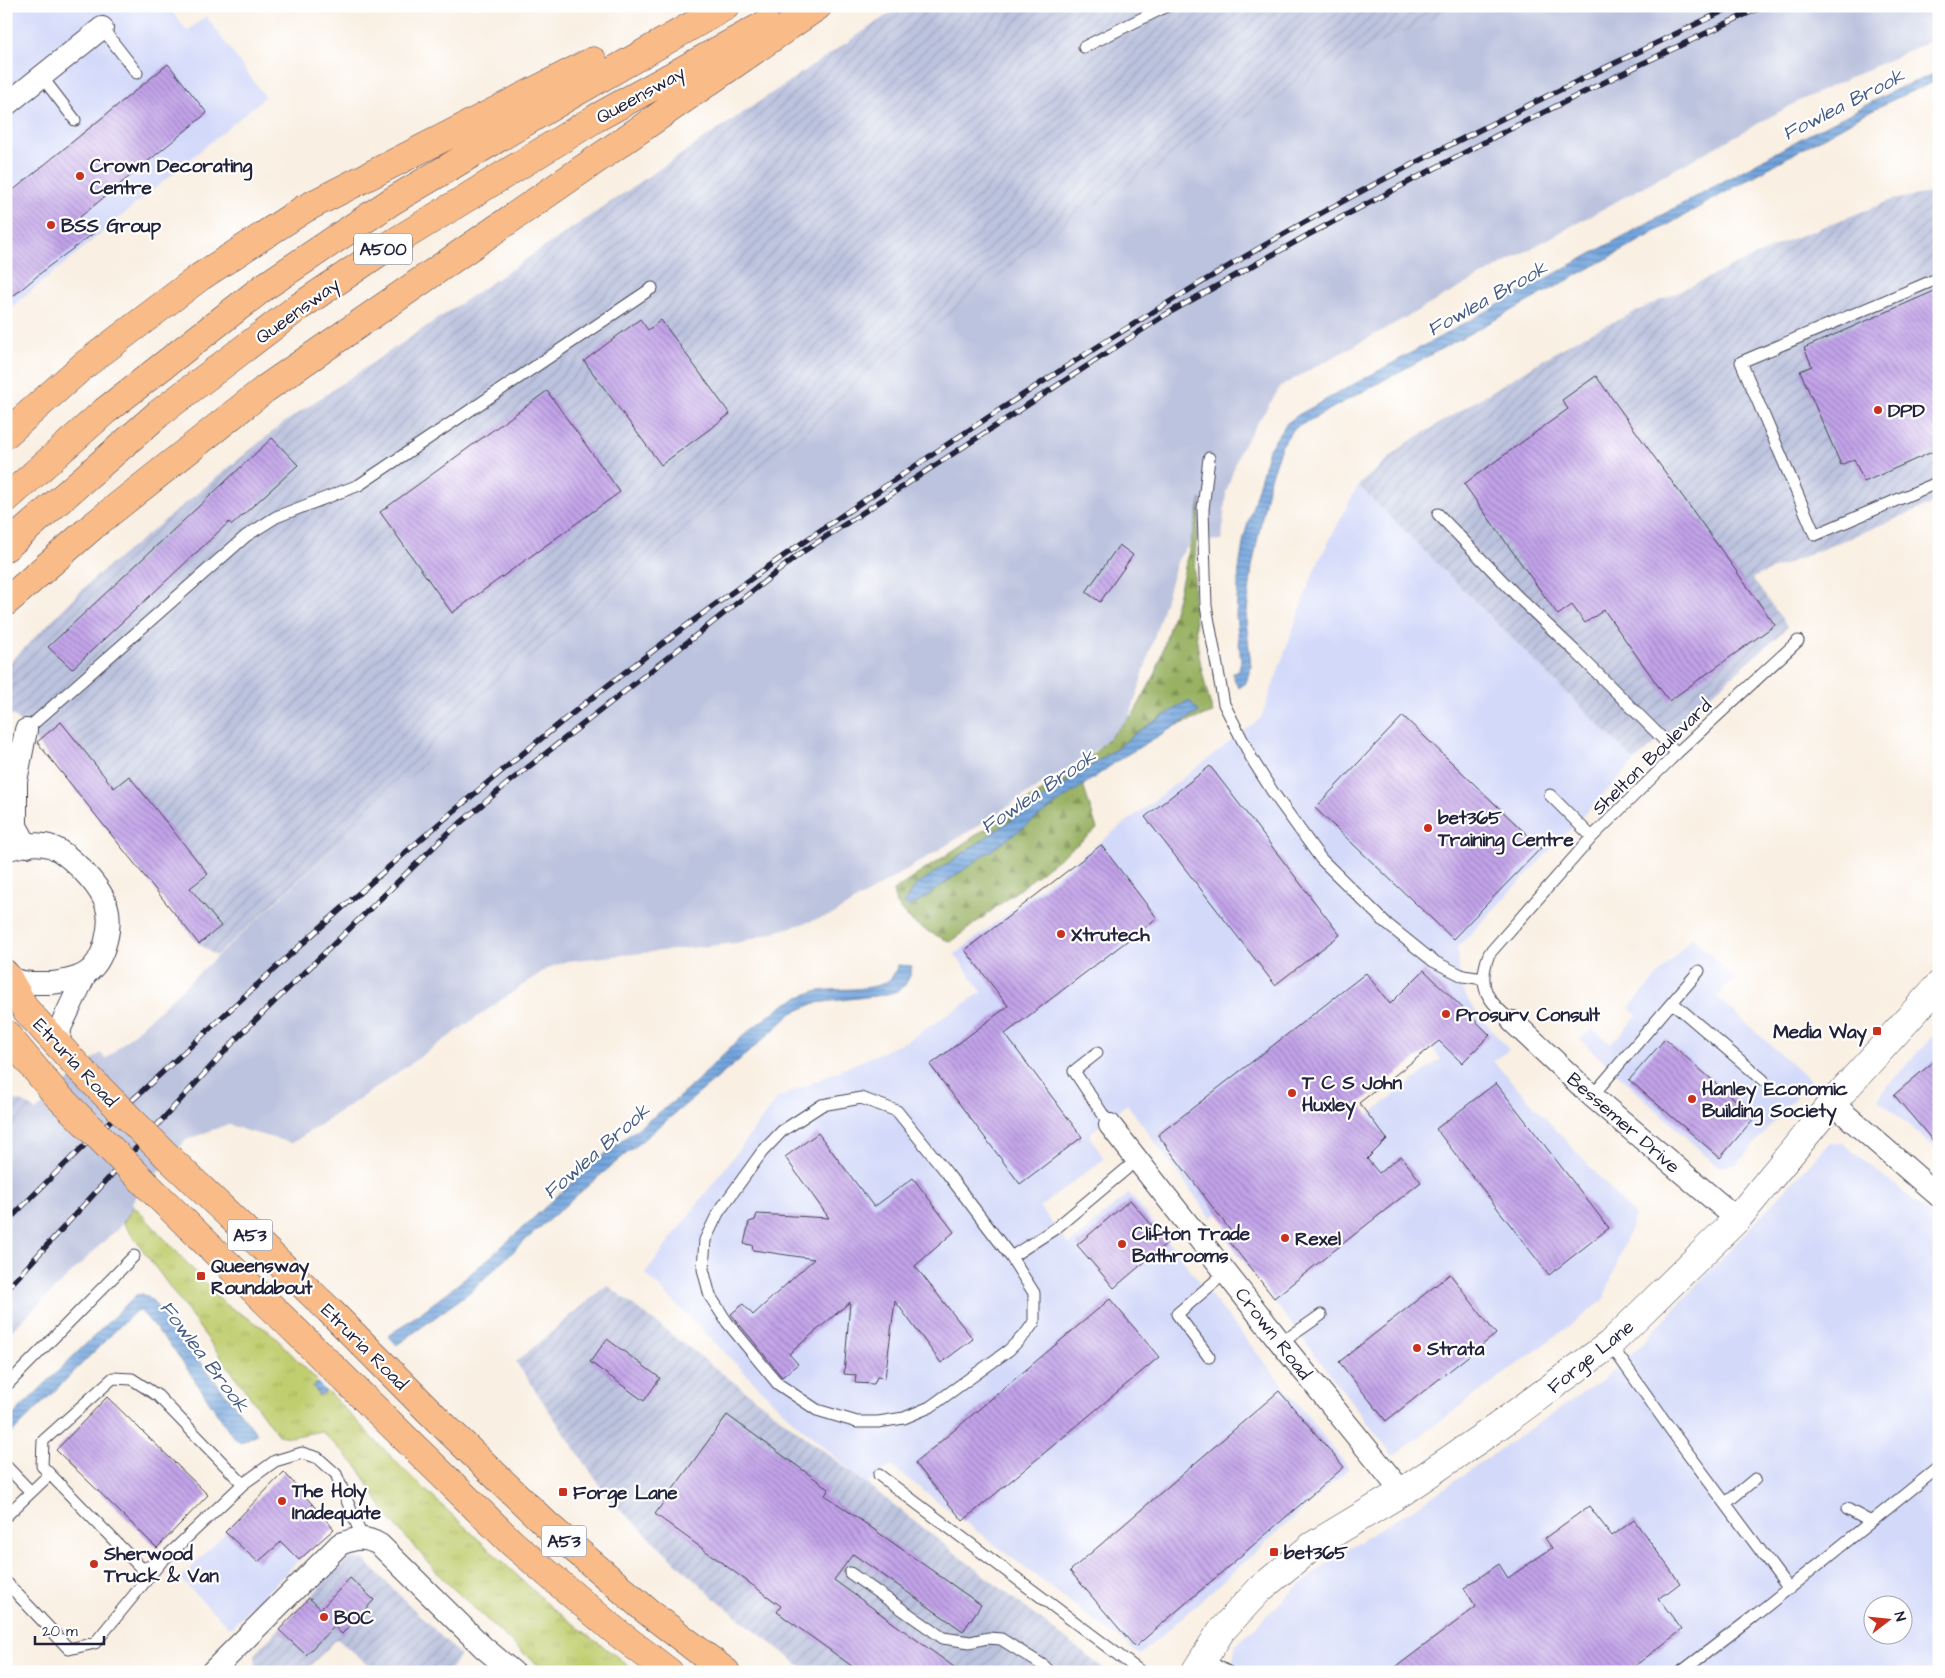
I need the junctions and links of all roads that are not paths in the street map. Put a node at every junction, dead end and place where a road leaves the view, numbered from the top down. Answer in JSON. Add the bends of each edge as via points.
{"nodes":[{"id":1,"x":702,"y":6,"type":"edge"},
{"id":2,"x":726,"y":6,"type":"edge"},
{"id":3,"x":798,"y":6,"type":"edge"},
{"id":4,"x":818,"y":6,"type":"edge"},
{"id":5,"x":1167,"y":6,"type":"edge"},
{"id":6,"x":102,"y":28,"type":"joint"},
{"id":7,"x":1084,"y":46,"type":"dead end"},
{"id":8,"x":137,"y":73,"type":"dead end"},
{"id":9,"x":42,"y":76,"type":"junction"},
{"id":10,"x":6,"y":105,"type":"edge"},
{"id":11,"x":75,"y":120,"type":"dead end"},
{"id":12,"x":1939,"y":278,"type":"edge"},
{"id":13,"x":652,"y":288,"type":"dead end"},
{"id":14,"x":6,"y":434,"type":"edge"},
{"id":15,"x":1209,"y":458,"type":"dead end"},
{"id":16,"x":1939,"y":482,"type":"edge"},
{"id":17,"x":6,"y":498,"type":"edge"},
{"id":18,"x":1438,"y":514,"type":"dead end"},
{"id":19,"x":6,"y":547,"type":"edge"},
{"id":20,"x":51,"y":563,"type":"junction"},
{"id":21,"x":6,"y":602,"type":"edge"},
{"id":22,"x":6,"y":619,"type":"edge"},
{"id":23,"x":1798,"y":641,"type":"dead end"},
{"id":24,"x":26,"y":730,"type":"joint"},
{"id":25,"x":1677,"y":754,"type":"junction"},
{"id":26,"x":1550,"y":795,"type":"dead end"},
{"id":27,"x":1592,"y":837,"type":"junction"},
{"id":28,"x":17,"y":848,"type":"edge"},
{"id":29,"x":6,"y":971,"type":"edge"},
{"id":30,"x":1700,"y":971,"type":"dead end"},
{"id":31,"x":85,"y":974,"type":"junction"},
{"id":32,"x":6,"y":976,"type":"edge"},
{"id":33,"x":1484,"y":979,"type":"junction"},
{"id":34,"x":1939,"y":985,"type":"edge"},
{"id":35,"x":1673,"y":1003,"type":"junction"},
{"id":36,"x":1513,"y":1022,"type":"joint"},
{"id":37,"x":6,"y":1034,"type":"edge"},
{"id":38,"x":59,"y":1047,"type":"junction"},
{"id":39,"x":1097,"y":1053,"type":"dead end"},
{"id":40,"x":1763,"y":1080,"type":"dead end"},
{"id":41,"x":1592,"y":1096,"type":"junction"},
{"id":42,"x":1832,"y":1104,"type":"junction"},
{"id":43,"x":1110,"y":1126,"type":"joint"},
{"id":44,"x":1137,"y":1160,"type":"junction"},
{"id":45,"x":1939,"y":1196,"type":"edge"},
{"id":46,"x":1737,"y":1219,"type":"junction"},
{"id":47,"x":134,"y":1256,"type":"dead end"},
{"id":48,"x":1011,"y":1257,"type":"junction"},
{"id":49,"x":1226,"y":1272,"type":"junction"},
{"id":50,"x":1321,"y":1315,"type":"dead end"},
{"id":51,"x":1281,"y":1343,"type":"junction"},
{"id":52,"x":1610,"y":1344,"type":"junction"},
{"id":53,"x":1209,"y":1357,"type":"dead end"},
{"id":54,"x":6,"y":1386,"type":"edge"},
{"id":55,"x":6,"y":1466,"type":"edge"},
{"id":56,"x":1939,"y":1467,"type":"edge"},
{"id":57,"x":50,"y":1474,"type":"junction"},
{"id":58,"x":879,"y":1475,"type":"dead end"},
{"id":59,"x":1754,"y":1479,"type":"dead end"},
{"id":60,"x":243,"y":1484,"type":"junction"},
{"id":61,"x":31,"y":1492,"type":"junction"},
{"id":62,"x":1402,"y":1492,"type":"junction"},
{"id":63,"x":1726,"y":1504,"type":"junction"},
{"id":64,"x":1847,"y":1509,"type":"dead end"},
{"id":65,"x":6,"y":1516,"type":"edge"},
{"id":66,"x":1871,"y":1522,"type":"junction"},
{"id":67,"x":362,"y":1538,"type":"junction"},
{"id":68,"x":161,"y":1562,"type":"junction"},
{"id":69,"x":850,"y":1573,"type":"dead end"},
{"id":70,"x":6,"y":1582,"type":"edge"},
{"id":71,"x":1789,"y":1589,"type":"junction"},
{"id":72,"x":1199,"y":1665,"type":"edge"},
{"id":73,"x":223,"y":1668,"type":"edge"},
{"id":74,"x":513,"y":1672,"type":"edge"},
{"id":75,"x":669,"y":1672,"type":"edge"},
{"id":76,"x":726,"y":1672,"type":"edge"},
{"id":77,"x":1050,"y":1672,"type":"edge"},
{"id":78,"x":1141,"y":1672,"type":"edge"},
{"id":79,"x":1228,"y":1672,"type":"edge"},
{"id":80,"x":1681,"y":1672,"type":"edge"}],
"edges":[{"from":1,"to":14,"type":"highway","via":[[304,209],[200,277],[83,366]]},
{"from":2,"to":17,"type":"highway","name":"Queensway","number":"A500","via":[[392,201],[264,287],[105,411]]},
{"from":3,"to":19,"type":"highway","name":"Queensway","number":"A500","via":[[596,118],[390,245],[296,309],[158,414]]},
{"from":4,"to":20,"type":"highway","via":[[265,388]]},
{"from":5,"to":7,"type":"lane"},
{"from":6,"to":8,"type":"lane"},
{"from":6,"to":9,"type":"street"},
{"from":9,"to":10,"type":"street"},
{"from":9,"to":11,"type":"lane"},
{"from":12,"to":16,"type":"lane","via":[[1741,362],[1815,535]]},
{"from":13,"to":24,"type":"lane","via":[[359,485],[276,517],[246,536]]},
{"from":15,"to":33,"type":"lane","via":[[1203,509],[1206,606],[1224,704],[1252,759],[1321,859],[1387,924],[1433,961],[1463,976]]},
{"from":18,"to":25,"type":"lane"},
{"from":20,"to":21,"type":"highway"},
{"from":20,"to":22,"type":"highway"},
{"from":23,"to":25,"type":"lane","name":"Shelton Boulevard"},
{"from":24,"to":28,"type":"street","via":[[16,781]]},
{"from":25,"to":27,"type":"lane","name":"Shelton Boulevard"},
{"from":26,"to":27,"type":"lane"},
{"from":27,"to":33,"type":"lane","name":"Shelton Boulevard","via":[[1489,954]]},
{"from":28,"to":31,"type":"street","via":[[45,844],[72,861],[99,888],[107,906],[109,932],[100,956]]},
{"from":29,"to":31,"type":"street","via":[[14,979],[32,983],[53,983]]},
{"from":30,"to":35,"type":"lane"},
{"from":31,"to":38,"type":"street","via":[[60,1028]]},
{"from":32,"to":38,"type":"highway","name":"Etruria Road","number":"A53","via":[[26,1010]]},
{"from":33,"to":36,"type":"lane","name":"Shelton Boulevard","via":[[1492,1004]]},
{"from":34,"to":42,"type":"street","name":"Forge Lane"},
{"from":35,"to":40,"type":"lane"},
{"from":35,"to":41,"type":"lane"},
{"from":36,"to":41,"type":"street","name":"Bessemer Drive"},
{"from":37,"to":75,"type":"highway","name":"Etruria Road","number":"A53","bridge":true,"via":[[56,1094],[512,1543]]},
{"from":38,"to":76,"type":"highway","name":"Etruria Road","number":"A53","bridge":true,"via":[[547,1525],[647,1611]]},
{"from":39,"to":43,"type":"lane","via":[[1074,1071]]},
{"from":41,"to":46,"type":"street","name":"Bessemer Drive"},
{"from":42,"to":45,"type":"street"},
{"from":42,"to":46,"type":"street","name":"Forge Lane"},
{"from":43,"to":44,"type":"street","name":"Crown Road"},
{"from":44,"to":48,"type":"lane","via":[[1056,1228]]},
{"from":44,"to":49,"type":"street","name":"Crown Road"},
{"from":46,"to":52,"type":"street","name":"Forge Lane"},
{"from":47,"to":54,"type":"lane"},
{"from":48,"to":48,"type":"lane","via":[[897,1111],[861,1098],[822,1104],[782,1131],[762,1152],[718,1213],[705,1240],[703,1269],[710,1296],[778,1384],[817,1410],[857,1422],[878,1422],[904,1418],[930,1407],[1009,1350],[1027,1332],[1034,1322],[1034,1293]]},
{"from":49,"to":51,"type":"street","name":"Crown Road"},
{"from":49,"to":53,"type":"lane","via":[[1178,1314]]},
{"from":50,"to":51,"type":"lane"},
{"from":51,"to":62,"type":"street","name":"Crown Road"},
{"from":52,"to":62,"type":"street","name":"Forge Lane"},
{"from":52,"to":63,"type":"lane"},
{"from":55,"to":61,"type":"lane"},
{"from":56,"to":66,"type":"lane"},
{"from":57,"to":60,"type":"lane","via":[[42,1466],[43,1441],[113,1378],[132,1379],[158,1396]]},
{"from":57,"to":61,"type":"lane"},
{"from":57,"to":68,"type":"lane","via":[[142,1569]]},
{"from":58,"to":78,"type":"lane"},
{"from":59,"to":63,"type":"lane"},
{"from":60,"to":67,"type":"lane","via":[[280,1459],[302,1454],[318,1458],[336,1474]]},
{"from":60,"to":68,"type":"lane"},
{"from":61,"to":65,"type":"lane"},
{"from":62,"to":72,"type":"street","name":"Forge Lane","via":[[1312,1546],[1260,1589],[1221,1631]]},
{"from":63,"to":71,"type":"lane"},
{"from":64,"to":66,"type":"lane"},
{"from":66,"to":71,"type":"lane"},
{"from":67,"to":73,"type":"street","via":[[340,1544]]},
{"from":67,"to":74,"type":"street","via":[[380,1545],[483,1647]]},
{"from":68,"to":70,"type":"lane","via":[[95,1643],[69,1649]]},
{"from":69,"to":77,"type":"lane","via":[[943,1638],[970,1642],[1001,1639]]},
{"from":71,"to":80,"type":"lane"},
{"from":72,"to":79,"type":"lane"}]}
